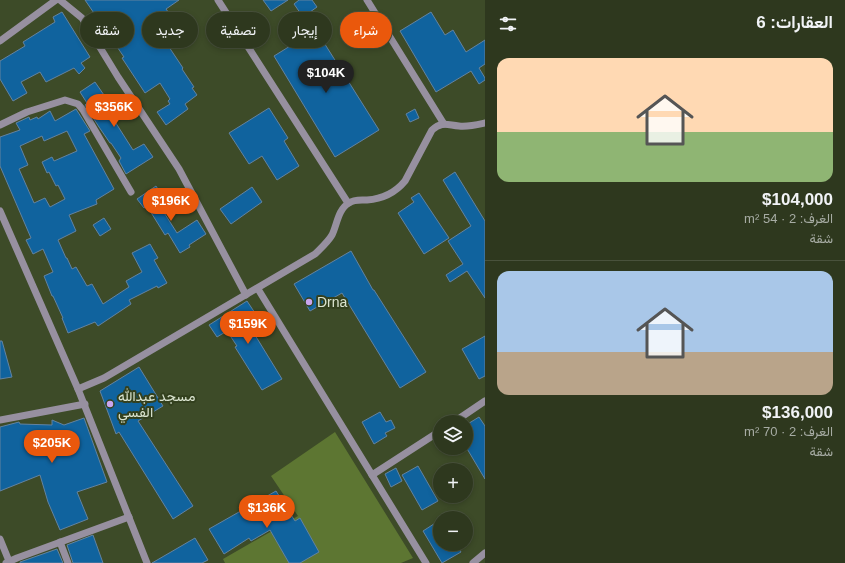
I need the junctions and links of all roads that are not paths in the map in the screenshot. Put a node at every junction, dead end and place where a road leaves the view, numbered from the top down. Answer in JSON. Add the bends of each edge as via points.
{"nodes":[{"id":1,"x":56,"y":0,"type":"edge"},
{"id":2,"x":60,"y":0,"type":"edge"},
{"id":3,"x":218,"y":0,"type":"edge"},
{"id":4,"x":367,"y":0,"type":"edge"},
{"id":5,"x":0,"y":42,"type":"edge"},
{"id":6,"x":485,"y":123,"type":"edge"},
{"id":7,"x":444,"y":124,"type":"junction"},
{"id":8,"x":0,"y":125,"type":"edge"},
{"id":9,"x":131,"y":192,"type":"dead end"},
{"id":10,"x":348,"y":203,"type":"junction"},
{"id":11,"x":0,"y":211,"type":"edge"},
{"id":12,"x":258,"y":289,"type":"junction"},
{"id":13,"x":246,"y":295,"type":"junction"},
{"id":14,"x":78,"y":389,"type":"junction"},
{"id":15,"x":485,"y":401,"type":"edge"},
{"id":16,"x":85,"y":404,"type":"junction"},
{"id":17,"x":464,"y":415,"type":"edge"},
{"id":18,"x":0,"y":420,"type":"edge"},
{"id":19,"x":433,"y":436,"type":"edge"},
{"id":20,"x":372,"y":475,"type":"junction"},
{"id":21,"x":129,"y":517,"type":"junction"},
{"id":22,"x":0,"y":539,"type":"edge"},
{"id":23,"x":60,"y":542,"type":"junction"},
{"id":24,"x":485,"y":553,"type":"edge"},
{"id":25,"x":8,"y":562,"type":"edge"},
{"id":26,"x":68,"y":563,"type":"edge"},
{"id":27,"x":147,"y":563,"type":"edge"},
{"id":28,"x":426,"y":563,"type":"edge"},
{"id":29,"x":473,"y":563,"type":"edge"}],
"edges":[{"from":1,"to":5,"type":"street"},
{"from":2,"to":13,"type":"street","via":[[82,18],[179,169]]},
{"from":3,"to":10,"type":"street"},
{"from":4,"to":7,"type":"street"},
{"from":6,"to":7,"type":"street","via":[[475,126]]},
{"from":7,"to":10,"type":"street","via":[[432,130],[400,187],[387,195]]},
{"from":8,"to":9,"type":"street","via":[[27,112],[65,100],[78,104]]},
{"from":10,"to":12,"type":"street","via":[[342,210],[331,236],[315,254]]},
{"from":11,"to":14,"type":"street"},
{"from":12,"to":13,"type":"street"},
{"from":12,"to":20,"type":"street"},
{"from":13,"to":14,"type":"street","via":[[104,378]]},
{"from":14,"to":16,"type":"street"},
{"from":15,"to":17,"type":"street"},
{"from":16,"to":18,"type":"street"},
{"from":16,"to":21,"type":"street"},
{"from":19,"to":20,"type":"street"},
{"from":20,"to":28,"type":"street"},
{"from":21,"to":23,"type":"street"},
{"from":21,"to":27,"type":"street"},
{"from":22,"to":25,"type":"street"},
{"from":23,"to":25,"type":"street"},
{"from":23,"to":26,"type":"street"},
{"from":24,"to":29,"type":"street"}]}
